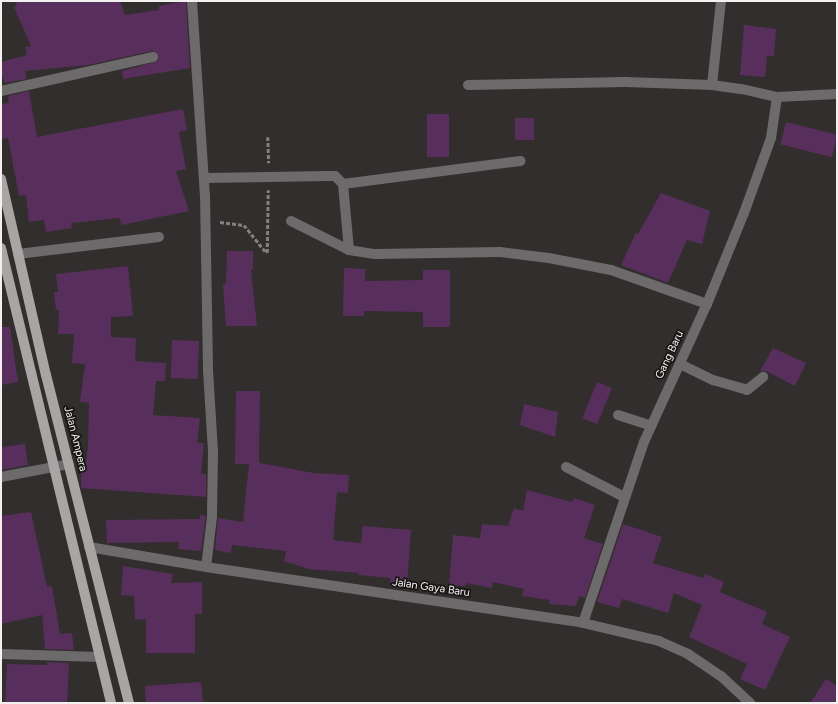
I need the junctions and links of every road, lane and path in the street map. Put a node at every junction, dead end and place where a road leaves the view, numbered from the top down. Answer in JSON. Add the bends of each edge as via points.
{"nodes":[{"id":1,"x":192,"y":1,"type":"edge"},
{"id":2,"x":721,"y":1,"type":"edge"},
{"id":3,"x":153,"y":57,"type":"dead end"},
{"id":4,"x":468,"y":85,"type":"dead end"},
{"id":5,"x":712,"y":85,"type":"junction"},
{"id":6,"x":1,"y":91,"type":"edge"},
{"id":7,"x":837,"y":94,"type":"edge"},
{"id":8,"x":777,"y":97,"type":"junction"},
{"id":9,"x":268,"y":137,"type":"dead end"},
{"id":10,"x":521,"y":161,"type":"dead end"},
{"id":11,"x":269,"y":177,"type":"junction"},
{"id":12,"x":204,"y":178,"type":"junction"},
{"id":13,"x":1,"y":179,"type":"edge"},
{"id":14,"x":344,"y":184,"type":"junction"},
{"id":15,"x":291,"y":221,"type":"dead end"},
{"id":16,"x":205,"y":226,"type":"junction"},
{"id":17,"x":159,"y":237,"type":"dead end"},
{"id":18,"x":1,"y":248,"type":"edge"},
{"id":19,"x":349,"y":250,"type":"junction"},
{"id":20,"x":18,"y":254,"type":"junction"},
{"id":21,"x":707,"y":304,"type":"junction"},
{"id":22,"x":680,"y":364,"type":"junction"},
{"id":23,"x":763,"y":377,"type":"dead end"},
{"id":24,"x":618,"y":415,"type":"dead end"},
{"id":25,"x":651,"y":426,"type":"junction"},
{"id":26,"x":69,"y":464,"type":"junction"},
{"id":27,"x":53,"y":467,"type":"junction"},
{"id":28,"x":566,"y":468,"type":"dead end"},
{"id":29,"x":1,"y":477,"type":"edge"},
{"id":30,"x":624,"y":497,"type":"junction"},
{"id":31,"x":89,"y":547,"type":"junction"},
{"id":32,"x":206,"y":567,"type":"junction"},
{"id":33,"x":583,"y":623,"type":"junction"},
{"id":34,"x":1,"y":654,"type":"edge"},
{"id":35,"x":99,"y":657,"type":"junction"},
{"id":36,"x":111,"y":703,"type":"edge"},
{"id":37,"x":129,"y":703,"type":"edge"},
{"id":38,"x":750,"y":703,"type":"edge"}],
"edges":[{"from":1,"to":12,"type":"street"},
{"from":2,"to":5,"type":"street"},
{"from":3,"to":6,"type":"street"},
{"from":4,"to":5,"type":"street","via":[[564,82]]},
{"from":5,"to":8,"type":"street","via":[[742,88]]},
{"from":7,"to":8,"type":"street"},
{"from":8,"to":21,"type":"street","name":"Gang Baru","via":[[771,138]]},
{"from":9,"to":11,"type":"path"},
{"from":10,"to":14,"type":"street"},
{"from":11,"to":12,"type":"street"},
{"from":11,"to":14,"type":"street","via":[[335,176]]},
{"from":11,"to":16,"type":"path","via":[[267,253],[244,225],[221,221]]},
{"from":12,"to":16,"type":"street"},
{"from":13,"to":20,"type":"main road","name":"Jalan Ampera"},
{"from":14,"to":19,"type":"street"},
{"from":15,"to":19,"type":"street"},
{"from":16,"to":32,"type":"street","via":[[208,370],[213,452],[212,517]]},
{"from":17,"to":20,"type":"street"},
{"from":18,"to":27,"type":"main road"},
{"from":19,"to":21,"type":"street","via":[[375,254],[500,252],[549,258],[611,270]]},
{"from":20,"to":26,"type":"main road","name":"Jalan Ampera"},
{"from":21,"to":22,"type":"street","name":"Gang Baru"},
{"from":22,"to":23,"type":"street","via":[[713,380],[747,390]]},
{"from":22,"to":25,"type":"street","name":"Gang Baru"},
{"from":24,"to":25,"type":"street"},
{"from":25,"to":30,"type":"street","name":"Gang Baru"},
{"from":26,"to":27,"type":"street"},
{"from":26,"to":31,"type":"main road","name":"Jalan Ampera"},
{"from":27,"to":29,"type":"street"},
{"from":27,"to":35,"type":"main road"},
{"from":28,"to":30,"type":"street"},
{"from":30,"to":33,"type":"street","name":"Gang Baru"},
{"from":31,"to":32,"type":"street","name":"Jalan Gaya Baru"},
{"from":31,"to":37,"type":"main road","name":"Jalan Ampera"},
{"from":32,"to":33,"type":"street","name":"Jalan Gaya Baru"},
{"from":33,"to":38,"type":"street","name":"Jalan Gaya Baru","via":[[659,641],[688,654],[721,676]]},
{"from":34,"to":35,"type":"street"},
{"from":35,"to":36,"type":"main road"}]}
